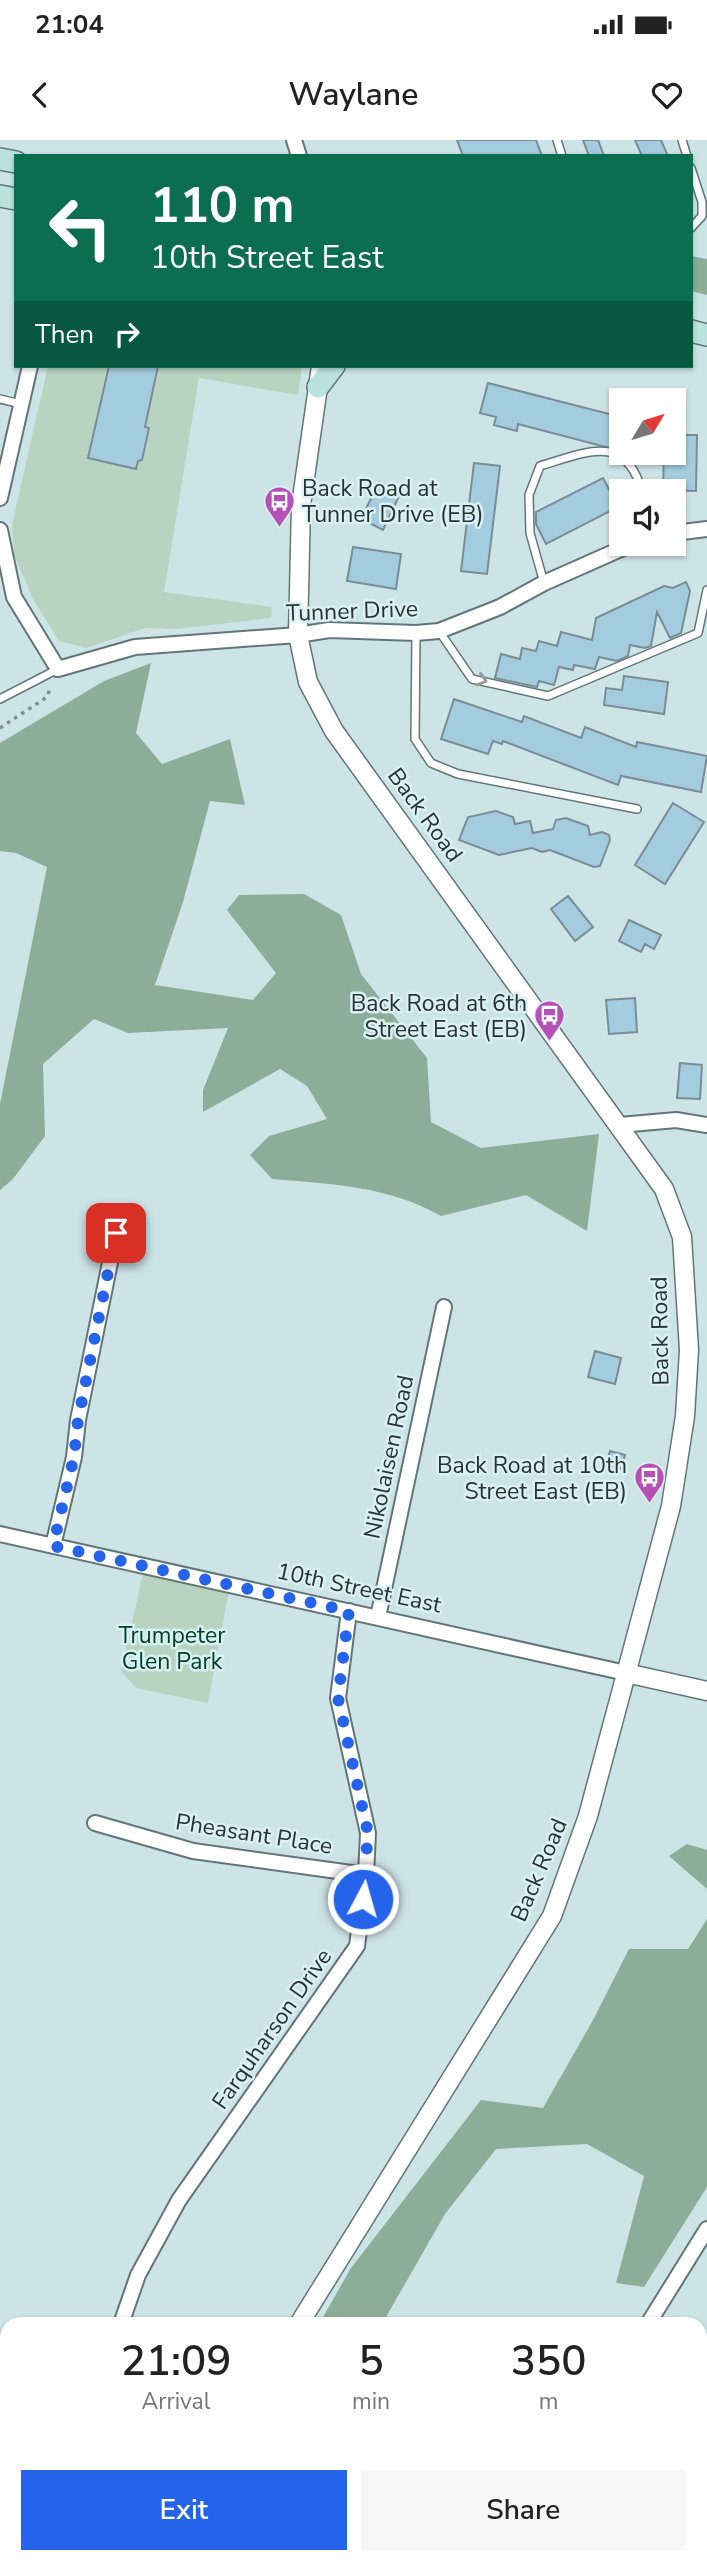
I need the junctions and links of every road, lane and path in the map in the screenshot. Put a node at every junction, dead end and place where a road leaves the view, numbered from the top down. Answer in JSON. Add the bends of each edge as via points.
{"nodes":[{"id":1,"x":693,"y":174,"type":"edge"},
{"id":2,"x":693,"y":227,"type":"edge"},
{"id":3,"x":30,"y":368,"type":"edge"},
{"id":4,"x":318,"y":373,"type":"edge"},
{"id":5,"x":0,"y":399,"type":"edge"},
{"id":6,"x":21,"y":404,"type":"junction"},
{"id":7,"x":639,"y":479,"type":"edge"},
{"id":8,"x":0,"y":498,"type":"edge"},
{"id":9,"x":707,"y":529,"type":"edge"},
{"id":10,"x":686,"y":532,"type":"edge"},
{"id":11,"x":1,"y":536,"type":"edge"},
{"id":12,"x":609,"y":554,"type":"edge"},
{"id":13,"x":544,"y":583,"type":"junction"},
{"id":14,"x":707,"y":590,"type":"edge"},
{"id":15,"x":439,"y":631,"type":"junction"},
{"id":16,"x":416,"y":633,"type":"junction"},
{"id":17,"x":298,"y":635,"type":"junction"},
{"id":18,"x":58,"y":669,"type":"junction"},
{"id":19,"x":0,"y":699,"type":"edge"},
{"id":20,"x":0,"y":728,"type":"edge"},
{"id":21,"x":637,"y":809,"type":"dead end"},
{"id":22,"x":620,"y":1125,"type":"junction"},
{"id":23,"x":707,"y":1125,"type":"edge"},
{"id":24,"x":116,"y":1233,"type":"dead end"},
{"id":25,"x":444,"y":1307,"type":"dead end"},
{"id":26,"x":0,"y":1534,"type":"edge"},
{"id":27,"x":53,"y":1546,"type":"junction"},
{"id":28,"x":349,"y":1611,"type":"junction"},
{"id":29,"x":378,"y":1617,"type":"junction"},
{"id":30,"x":626,"y":1673,"type":"junction"},
{"id":31,"x":707,"y":1691,"type":"edge"},
{"id":32,"x":95,"y":1824,"type":"dead end"},
{"id":33,"x":366,"y":1875,"type":"junction"},
{"id":34,"x":707,"y":2229,"type":"edge"},
{"id":35,"x":123,"y":2317,"type":"edge"},
{"id":36,"x":303,"y":2317,"type":"edge"},
{"id":37,"x":652,"y":2317,"type":"edge"}],
"edges":[{"from":1,"to":2,"type":"lane","via":[[702,216]]},
{"from":3,"to":6,"type":"street"},
{"from":4,"to":17,"type":"street","name":"Back Road","via":[[301,505]]},
{"from":5,"to":6,"type":"lane"},
{"from":6,"to":8,"type":"street"},
{"from":7,"to":13,"type":"lane","via":[[621,456],[596,449],[540,466],[529,495],[530,533]]},
{"from":9,"to":10,"type":"street"},
{"from":11,"to":18,"type":"street","via":[[14,597]]},
{"from":12,"to":13,"type":"street","name":"Tunner Drive"},
{"from":13,"to":15,"type":"street","name":"Tunner Drive","via":[[500,607]]},
{"from":15,"to":14,"type":"lane","one_way":true,"via":[[472,679],[548,696],[698,633]]},
{"from":15,"to":16,"type":"street","name":"Tunner Drive"},
{"from":16,"to":17,"type":"street","name":"Tunner Drive","via":[[329,630]]},
{"from":16,"to":21,"type":"lane","via":[[415,739],[431,763],[457,774]]},
{"from":17,"to":18,"type":"street","name":"Tunner Drive","via":[[135,647]]},
{"from":17,"to":22,"type":"street","name":"Back Road","via":[[308,682],[334,731]]},
{"from":18,"to":19,"type":"lane"},
{"from":18,"to":20,"type":"path","via":[[47,697]]},
{"from":22,"to":23,"type":"street","via":[[676,1120]]},
{"from":22,"to":30,"type":"street","name":"Back Road","via":[[663,1189],[682,1237],[689,1350],[685,1416],[671,1506]]},
{"from":24,"to":27,"type":"street"},
{"from":25,"to":29,"type":"street","name":"Nikolaisen Road"},
{"from":26,"to":27,"type":"street","name":"10th Street East"},
{"from":27,"to":28,"type":"street","name":"10th Street East"},
{"from":28,"to":29,"type":"street","name":"10th Street East"},
{"from":28,"to":33,"type":"street","name":"Farquharson Drive","via":[[338,1698],[368,1833]]},
{"from":29,"to":30,"type":"street","name":"10th Street East"},
{"from":30,"to":31,"type":"street","name":"10th Street East"},
{"from":30,"to":36,"type":"street","name":"Back Road","via":[[588,1816],[552,1916]]},
{"from":32,"to":33,"type":"street","name":"Pheasant Place","via":[[193,1851]]},
{"from":33,"to":35,"type":"street","name":"Farquharson Drive","via":[[358,1947],[179,2200],[138,2275]]},
{"from":34,"to":37,"type":"street"}]}
